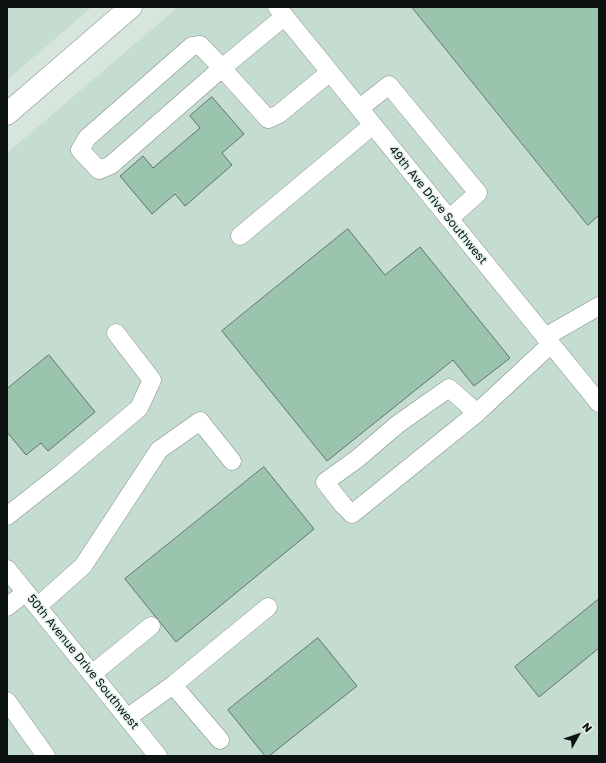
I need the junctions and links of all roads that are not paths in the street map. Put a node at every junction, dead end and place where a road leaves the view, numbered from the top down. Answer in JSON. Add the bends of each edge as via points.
{"nodes":[{"id":1,"x":131,"y":7,"type":"edge"},
{"id":2,"x":284,"y":11,"type":"edge"},
{"id":3,"x":222,"y":68,"type":"junction"},
{"id":4,"x":330,"y":72,"type":"junction"},
{"id":5,"x":360,"y":108,"type":"junction"},
{"id":6,"x":7,"y":114,"type":"edge"},
{"id":7,"x":373,"y":125,"type":"junction"},
{"id":8,"x":449,"y":219,"type":"junction"},
{"id":9,"x":240,"y":236,"type":"dead end"},
{"id":10,"x":599,"y":306,"type":"edge"},
{"id":11,"x":116,"y":333,"type":"dead end"},
{"id":12,"x":548,"y":341,"type":"junction"},
{"id":13,"x":596,"y":394,"type":"edge"},
{"id":14,"x":477,"y":413,"type":"junction"},
{"id":15,"x":232,"y":461,"type":"dead end"},
{"id":16,"x":7,"y":516,"type":"edge"},
{"id":17,"x":7,"y":569,"type":"edge"},
{"id":18,"x":26,"y":592,"type":"junction"},
{"id":19,"x":38,"y":606,"type":"junction"},
{"id":20,"x":7,"y":607,"type":"edge"},
{"id":21,"x":268,"y":607,"type":"dead end"},
{"id":22,"x":151,"y":626,"type":"dead end"},
{"id":23,"x":92,"y":674,"type":"junction"},
{"id":24,"x":173,"y":684,"type":"junction"},
{"id":25,"x":7,"y":701,"type":"edge"},
{"id":26,"x":127,"y":718,"type":"junction"},
{"id":27,"x":220,"y":740,"type":"dead end"},
{"id":28,"x":46,"y":756,"type":"edge"},
{"id":29,"x":158,"y":756,"type":"edge"}],
"edges":[{"from":1,"to":6,"type":"main road"},
{"from":2,"to":3,"type":"street"},
{"from":2,"to":4,"type":"street","name":"49th Ave Drive Southwest"},
{"from":3,"to":3,"type":"street","via":[[200,45],[192,46],[87,138],[80,150],[99,170],[111,165]]},
{"from":3,"to":4,"type":"street","via":[[268,119],[279,114]]},
{"from":4,"to":5,"type":"street","name":"49th Ave Drive Southwest"},
{"from":5,"to":7,"type":"street","name":"49th Ave Drive Southwest"},
{"from":5,"to":8,"type":"street","via":[[389,85],[478,192]]},
{"from":7,"to":8,"type":"street","name":"49th Ave Drive Southwest"},
{"from":7,"to":9,"type":"street"},
{"from":8,"to":12,"type":"street","name":"49th Ave Drive Southwest"},
{"from":10,"to":12,"type":"street"},
{"from":11,"to":16,"type":"street","via":[[152,380],[139,408]]},
{"from":12,"to":13,"type":"street","name":"49th Ave Drive Southwest"},
{"from":12,"to":14,"type":"street"},
{"from":14,"to":14,"type":"street","via":[[352,514],[326,482],[398,424],[449,388]]},
{"from":15,"to":19,"type":"street","via":[[200,421],[159,450],[83,566]]},
{"from":17,"to":18,"type":"street","name":"50th Avenue Drive Southwest"},
{"from":18,"to":19,"type":"street","name":"50th Avenue Drive Southwest"},
{"from":18,"to":20,"type":"street"},
{"from":19,"to":23,"type":"street","name":"50th Avenue Drive Southwest"},
{"from":21,"to":24,"type":"street"},
{"from":22,"to":23,"type":"street"},
{"from":23,"to":26,"type":"street","name":"50th Avenue Drive Southwest"},
{"from":24,"to":26,"type":"street"},
{"from":24,"to":27,"type":"street"},
{"from":25,"to":28,"type":"street"},
{"from":26,"to":29,"type":"street","name":"50th Avenue Drive Southwest"}]}
